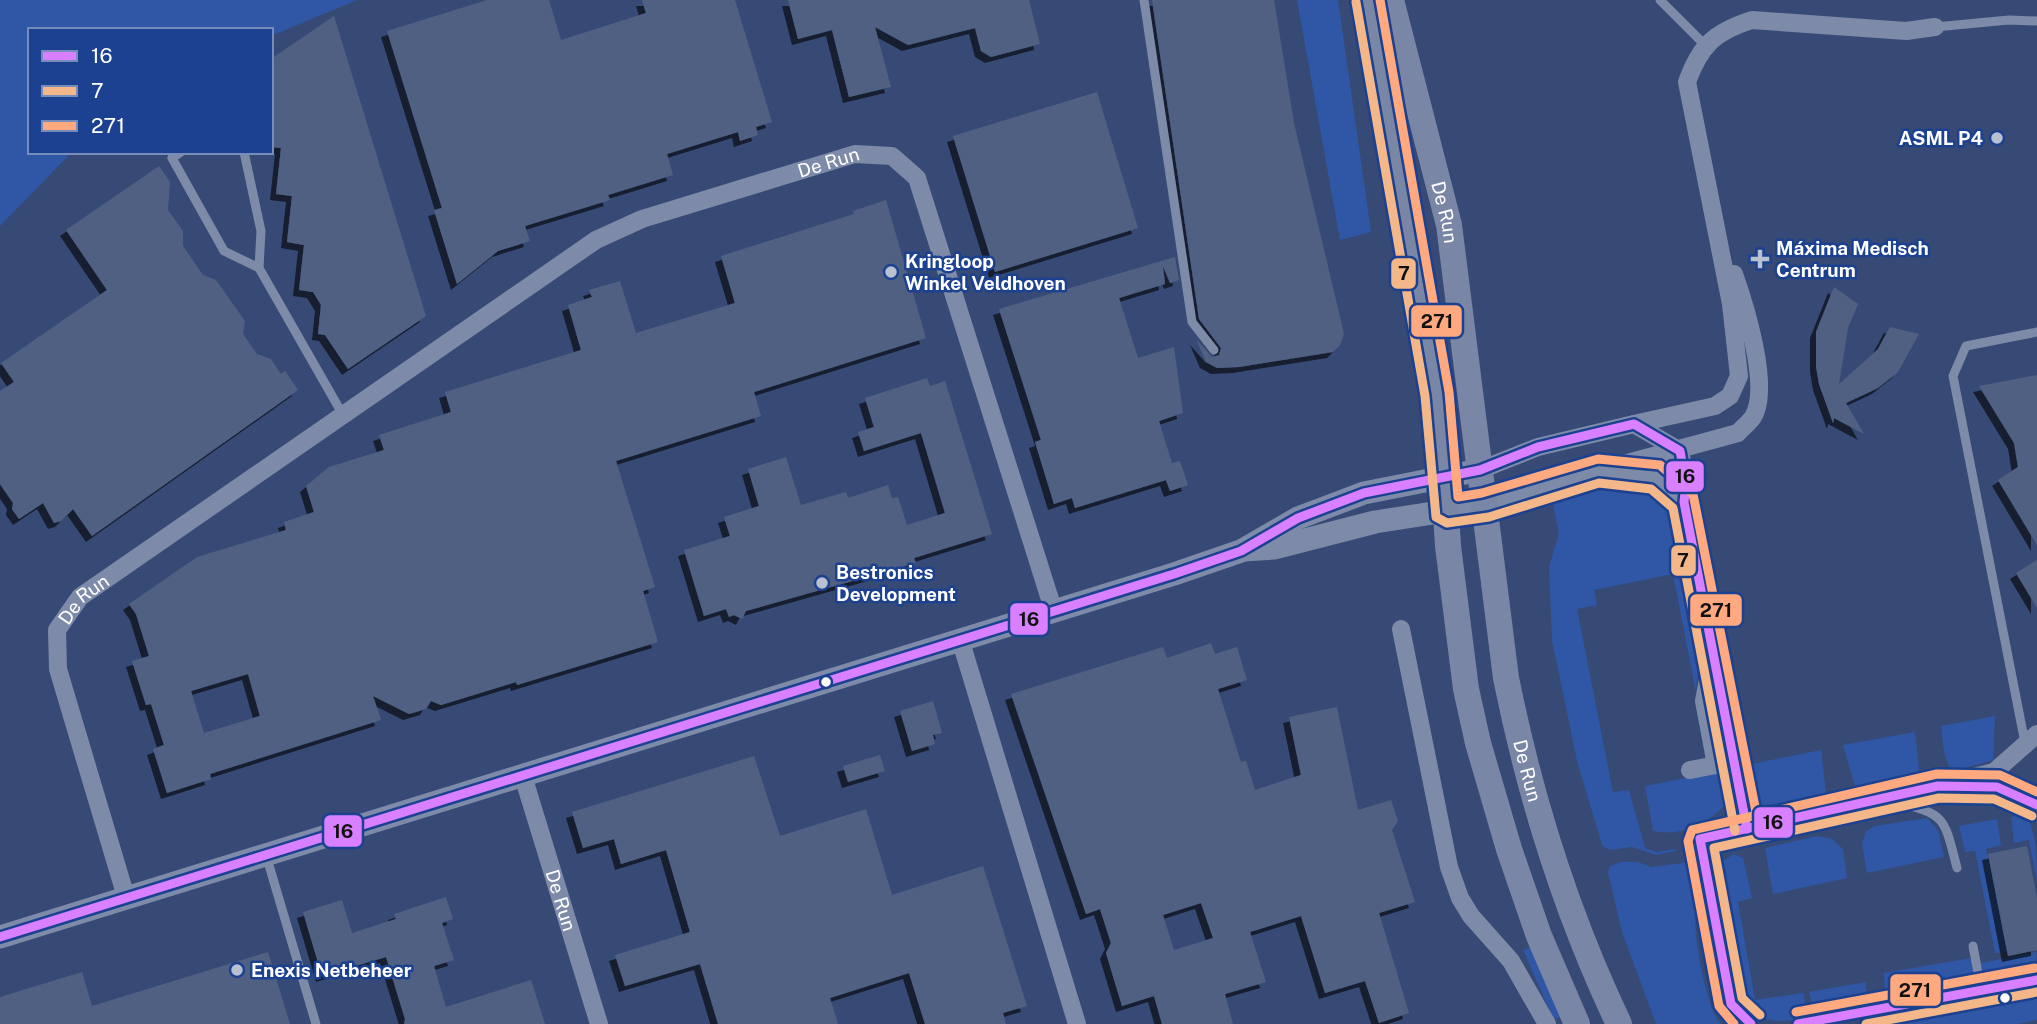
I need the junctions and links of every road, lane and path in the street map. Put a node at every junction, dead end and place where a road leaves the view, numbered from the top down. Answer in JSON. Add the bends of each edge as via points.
{"nodes":[{"id":1,"x":1144,"y":0,"type":"edge"},
{"id":2,"x":1368,"y":0,"type":"edge"},
{"id":3,"x":1391,"y":0,"type":"edge"},
{"id":4,"x":1660,"y":0,"type":"edge"},
{"id":5,"x":2037,"y":21,"type":"edge"},
{"id":6,"x":1935,"y":27,"type":"joint"},
{"id":7,"x":1705,"y":45,"type":"junction"},
{"id":8,"x":178,"y":154,"type":"edge"},
{"id":9,"x":244,"y":154,"type":"edge"},
{"id":10,"x":1716,"y":228,"type":"junction"},
{"id":11,"x":259,"y":268,"type":"junction"},
{"id":12,"x":2037,"y":332,"type":"edge"},
{"id":13,"x":1214,"y":350,"type":"dead end"},
{"id":14,"x":343,"y":415,"type":"junction"},
{"id":15,"x":1634,"y":424,"type":"junction"},
{"id":16,"x":1680,"y":452,"type":"junction"},
{"id":17,"x":1480,"y":470,"type":"junction"},
{"id":18,"x":1598,"y":471,"type":"junction"},
{"id":19,"x":1445,"y":477,"type":"junction"},
{"id":20,"x":1684,"y":502,"type":"junction"},
{"id":21,"x":1485,"y":505,"type":"junction"},
{"id":22,"x":1447,"y":511,"type":"junction"},
{"id":23,"x":1241,"y":551,"type":"junction"},
{"id":24,"x":1054,"y":612,"type":"junction"},
{"id":25,"x":1401,"y":629,"type":"dead end"},
{"id":26,"x":961,"y":642,"type":"junction"},
{"id":27,"x":1713,"y":654,"type":"junction"},
{"id":28,"x":2031,"y":738,"type":"edge"},
{"id":29,"x":1690,"y":770,"type":"dead end"},
{"id":30,"x":523,"y":776,"type":"junction"},
{"id":31,"x":1938,"y":786,"type":"junction"},
{"id":32,"x":1886,"y":798,"type":"junction"},
{"id":33,"x":2037,"y":805,"type":"edge"},
{"id":34,"x":1747,"y":829,"type":"junction"},
{"id":35,"x":1700,"y":839,"type":"joint"},
{"id":36,"x":266,"y":854,"type":"junction"},
{"id":37,"x":1957,"y":868,"type":"dead end"},
{"id":38,"x":126,"y":897,"type":"junction"},
{"id":39,"x":0,"y":937,"type":"edge"},
{"id":40,"x":1973,"y":946,"type":"dead end"},
{"id":41,"x":2037,"y":979,"type":"edge"},
{"id":42,"x":1981,"y":989,"type":"junction"},
{"id":43,"x":316,"y":1024,"type":"edge"},
{"id":44,"x":599,"y":1024,"type":"edge"},
{"id":45,"x":1077,"y":1024,"type":"edge"},
{"id":46,"x":1547,"y":1024,"type":"edge"},
{"id":47,"x":1577,"y":1024,"type":"edge"},
{"id":48,"x":1619,"y":1024,"type":"edge"},
{"id":49,"x":1751,"y":1024,"type":"edge"},
{"id":50,"x":1798,"y":1024,"type":"edge"}],
"edges":[{"from":1,"to":13,"type":"lane","via":[[1192,322]]},
{"from":2,"to":19,"type":"main road","name":"De Run","via":[[1437,394]]},
{"from":3,"to":17,"type":"main road","name":"De Run","via":[[1448,225]]},
{"from":4,"to":7,"type":"lane"},
{"from":5,"to":6,"type":"lane"},
{"from":6,"to":7,"type":"street","via":[[1906,30],[1752,20],[1737,24]]},
{"from":7,"to":10,"type":"street","via":[[1687,82]]},
{"from":8,"to":11,"type":"lane","via":[[172,158],[224,251]]},
{"from":9,"to":11,"type":"lane","via":[[261,232]]},
{"from":10,"to":15,"type":"street","via":[[1739,376],[1730,396],[1715,406]]},
{"from":10,"to":16,"type":"street","via":[[1744,301],[1759,382],[1758,400],[1753,417],[1738,433]]},
{"from":11,"to":14,"type":"lane"},
{"from":12,"to":28,"type":"lane","via":[[1966,346],[1953,376]]},
{"from":14,"to":24,"type":"street","name":"De Run","via":[[596,240],[642,219],[855,154],[892,156],[917,178]]},
{"from":14,"to":38,"type":"street","name":"De Run","via":[[80,597],[57,629],[58,669]]},
{"from":15,"to":16,"type":"street"},
{"from":15,"to":17,"type":"street","via":[[1538,447]]},
{"from":16,"to":18,"type":"street"},
{"from":16,"to":20,"type":"street","via":[[1686,483]]},
{"from":17,"to":19,"type":"street"},
{"from":17,"to":21,"type":"main road","name":"De Run"},
{"from":18,"to":20,"type":"street","via":[[1656,477]]},
{"from":18,"to":21,"type":"street"},
{"from":19,"to":22,"type":"main road","name":"De Run"},
{"from":19,"to":23,"type":"street","via":[[1364,493],[1277,528]]},
{"from":20,"to":27,"type":"street"},
{"from":21,"to":22,"type":"street"},
{"from":21,"to":48,"type":"main road","name":"De Run","via":[[1506,678],[1528,781],[1578,929]]},
{"from":22,"to":23,"type":"street"},
{"from":22,"to":47,"type":"main road","name":"De Run","via":[[1463,667],[1478,743],[1539,936]]},
{"from":23,"to":24,"type":"street"},
{"from":24,"to":26,"type":"street"},
{"from":25,"to":46,"type":"street","via":[[1449,867],[1460,898],[1511,961]]},
{"from":26,"to":30,"type":"street"},
{"from":26,"to":45,"type":"street"},
{"from":27,"to":29,"type":"street","via":[[1704,701],[1716,765]]},
{"from":27,"to":34,"type":"street"},
{"from":28,"to":31,"type":"street","via":[[1994,772]]},
{"from":30,"to":36,"type":"street"},
{"from":30,"to":44,"type":"street","name":"De Run"},
{"from":31,"to":32,"type":"street"},
{"from":31,"to":33,"type":"street","via":[[1997,787]]},
{"from":32,"to":34,"type":"street"},
{"from":32,"to":37,"type":"lane","via":[[1931,810],[1942,819]]},
{"from":34,"to":35,"type":"street"},
{"from":35,"to":49,"type":"lane","via":[[1731,1004]]},
{"from":36,"to":38,"type":"street"},
{"from":36,"to":43,"type":"lane"},
{"from":38,"to":39,"type":"street"},
{"from":40,"to":42,"type":"lane"},
{"from":41,"to":42,"type":"lane"},
{"from":42,"to":50,"type":"lane"}]}
